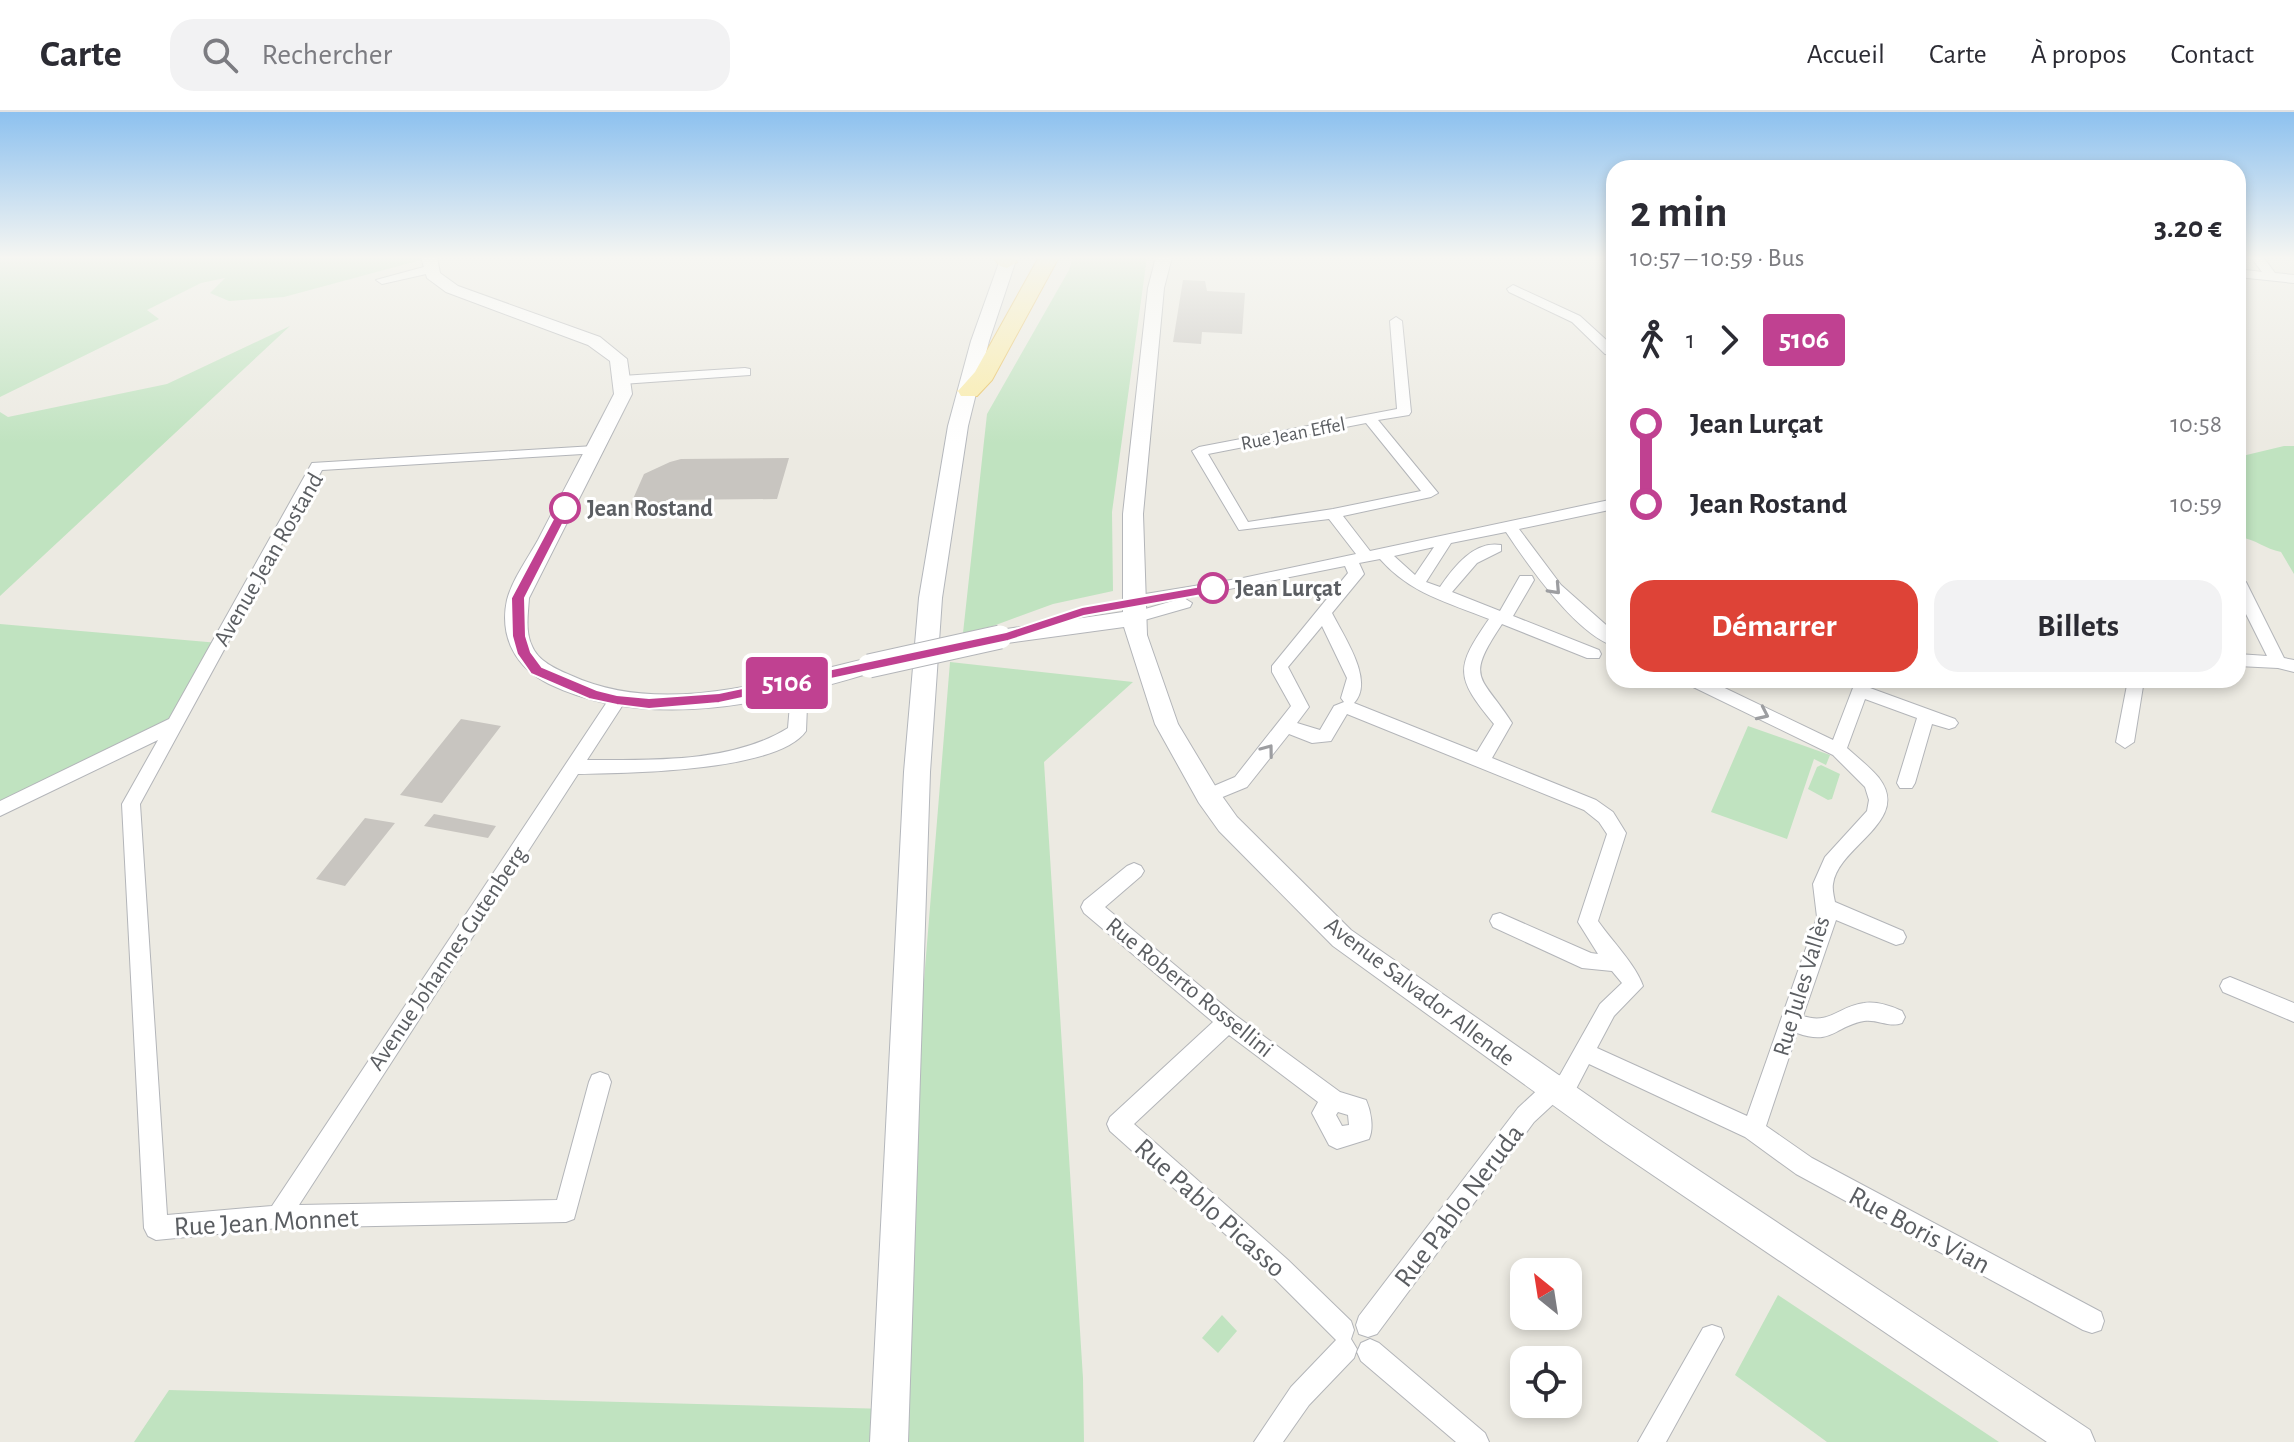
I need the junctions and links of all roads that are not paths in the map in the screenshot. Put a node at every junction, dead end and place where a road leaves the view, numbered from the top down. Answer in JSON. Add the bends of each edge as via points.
{"nodes":[{"id":1,"x":532,"y":319,"type":"edge"},
{"id":2,"x":987,"y":319,"type":"edge"},
{"id":3,"x":1015,"y":319,"type":"edge"},
{"id":4,"x":1153,"y":319,"type":"edge"},
{"id":5,"x":1576,"y":319,"type":"edge"},
{"id":6,"x":1396,"y":321,"type":"dead end"},
{"id":7,"x":1606,"y":344,"type":"edge"},
{"id":8,"x":745,"y":372,"type":"dead end"},
{"id":9,"x":622,"y":380,"type":"junction"},
{"id":10,"x":969,"y":391,"type":"junction"},
{"id":11,"x":1369,"y":418,"type":"junction"},
{"id":12,"x":594,"y":450,"type":"junction"},
{"id":13,"x":1606,"y":506,"type":"edge"},
{"id":14,"x":1333,"y":514,"type":"junction"},
{"id":15,"x":1510,"y":526,"type":"junction"},
{"id":16,"x":1446,"y":540,"type":"junction"},
{"id":17,"x":1496,"y":548,"type":"dead end"},
{"id":18,"x":1383,"y":553,"type":"junction"},
{"id":19,"x":1358,"y":559,"type":"junction"},
{"id":20,"x":1526,"y":580,"type":"dead end"},
{"id":21,"x":1417,"y":584,"type":"junction"},
{"id":22,"x":1443,"y":594,"type":"junction"},
{"id":23,"x":2246,"y":596,"type":"edge"},
{"id":24,"x":1133,"y":609,"type":"junction"},
{"id":25,"x":1324,"y":613,"type":"junction"},
{"id":26,"x":1501,"y":618,"type":"junction"},
{"id":27,"x":1606,"y":634,"type":"edge"},
{"id":28,"x":1593,"y":654,"type":"dead end"},
{"id":29,"x":2246,"y":661,"type":"edge"},
{"id":30,"x":2286,"y":664,"type":"edge"},
{"id":31,"x":800,"y":681,"type":"junction"},
{"id":32,"x":1710,"y":688,"type":"edge"},
{"id":33,"x":1866,"y":688,"type":"edge"},
{"id":34,"x":1877,"y":688,"type":"edge"},
{"id":35,"x":2135,"y":688,"type":"edge"},
{"id":36,"x":1350,"y":698,"type":"dead end"},
{"id":37,"x":617,"y":700,"type":"junction"},
{"id":38,"x":1926,"y":715,"type":"junction"},
{"id":39,"x":1949,"y":723,"type":"dead end"},
{"id":40,"x":174,"y":724,"type":"junction"},
{"id":41,"x":1286,"y":725,"type":"junction"},
{"id":42,"x":2125,"y":742,"type":"dead end"},
{"id":43,"x":1840,"y":745,"type":"dead end"},
{"id":44,"x":1481,"y":761,"type":"junction"},
{"id":45,"x":574,"y":767,"type":"junction"},
{"id":46,"x":1906,"y":783,"type":"dead end"},
{"id":47,"x":1208,"y":796,"type":"junction"},
{"id":48,"x":0,"y":809,"type":"edge"},
{"id":49,"x":1134,"y":871,"type":"dead end"},
{"id":50,"x":1826,"y":907,"type":"junction"},
{"id":51,"x":1500,"y":921,"type":"dead end"},
{"id":52,"x":1896,"y":937,"type":"dead end"},
{"id":53,"x":1616,"y":963,"type":"junction"},
{"id":54,"x":2230,"y":986,"type":"dead end"},
{"id":55,"x":2294,"y":1013,"type":"edge"},
{"id":56,"x":1895,"y":1017,"type":"dead end"},
{"id":57,"x":1228,"y":1022,"type":"junction"},
{"id":58,"x":1790,"y":1025,"type":"junction"},
{"id":59,"x":1584,"y":1052,"type":"junction"},
{"id":60,"x":600,"y":1082,"type":"dead end"},
{"id":61,"x":1553,"y":1090,"type":"junction"},
{"id":62,"x":1334,"y":1101,"type":"dead end"},
{"id":63,"x":1753,"y":1130,"type":"junction"},
{"id":64,"x":278,"y":1217,"type":"junction"},
{"id":65,"x":2092,"y":1321,"type":"dead end"},
{"id":66,"x":1712,"y":1337,"type":"dead end"},
{"id":67,"x":1352,"y":1344,"type":"junction"},
{"id":68,"x":2065,"y":1438,"type":"edge"},
{"id":69,"x":889,"y":1442,"type":"edge"},
{"id":70,"x":1267,"y":1442,"type":"edge"},
{"id":71,"x":1476,"y":1442,"type":"edge"},
{"id":72,"x":1651,"y":1442,"type":"edge"}],
"edges":[{"from":1,"to":9,"type":"street","via":[[603,346],[618,359]]},
{"from":2,"to":10,"type":"main road"},
{"from":3,"to":10,"type":"main road","via":[[984,375]]},
{"from":4,"to":24,"type":"street","name":"Avenue Salvador Allende","via":[[1133,514]]},
{"from":5,"to":7,"type":"street"},
{"from":6,"to":11,"type":"street","via":[[1404,412]]},
{"from":8,"to":9,"type":"street"},
{"from":9,"to":12,"type":"street","via":[[623,394]]},
{"from":10,"to":69,"type":"main road","via":[[938,532],[923,653]]},
{"from":11,"to":14,"type":"street","name":"Rue Jean Effel","via":[[1431,493]]},
{"from":11,"to":14,"type":"street","name":"Rue Jean Effel","via":[[1199,451],[1244,527]]},
{"from":12,"to":37,"type":"street","via":[[522,587],[516,619],[524,654],[536,670]]},
{"from":12,"to":40,"type":"street","name":"Avenue Jean Rostand","via":[[317,466]]},
{"from":13,"to":15,"type":"street"},
{"from":14,"to":19,"type":"street"},
{"from":15,"to":16,"type":"street"},
{"from":15,"to":27,"type":"street","one_way":true,"via":[[1539,572],[1579,615]]},
{"from":16,"to":18,"type":"street"},
{"from":16,"to":21,"type":"street"},
{"from":17,"to":22,"type":"street","via":[[1478,553],[1462,566]]},
{"from":18,"to":19,"type":"street"},
{"from":18,"to":21,"type":"street"},
{"from":19,"to":24,"type":"street"},
{"from":19,"to":25,"type":"street","via":[[1356,574]]},
{"from":20,"to":26,"type":"street"},
{"from":21,"to":22,"type":"street"},
{"from":22,"to":26,"type":"street"},
{"from":23,"to":30,"type":"street"},
{"from":24,"to":31,"type":"street","bridge":true},
{"from":24,"to":47,"type":"street","name":"Avenue Salvador Allende","via":[[1136,635],[1167,724]]},
{"from":25,"to":36,"type":"street","via":[[1355,678]]},
{"from":25,"to":41,"type":"street","via":[[1280,666],[1300,707]]},
{"from":26,"to":28,"type":"street"},
{"from":26,"to":44,"type":"street","via":[[1472,656],[1468,670],[1503,723]]},
{"from":29,"to":30,"type":"street"},
{"from":31,"to":37,"type":"street","via":[[696,701]]},
{"from":31,"to":45,"type":"street","via":[[797,731],[786,741],[687,761]]},
{"from":32,"to":50,"type":"street","name":"Rue Jules Vallès","one_way":true,"via":[[1839,750],[1873,784],[1876,814],[1832,862],[1823,884]]},
{"from":33,"to":43,"type":"street"},
{"from":34,"to":38,"type":"street"},
{"from":35,"to":42,"type":"street"},
{"from":37,"to":45,"type":"street","name":"Avenue Johannes Gutenberg"},
{"from":38,"to":39,"type":"street"},
{"from":38,"to":46,"type":"street"},
{"from":40,"to":48,"type":"street"},
{"from":40,"to":64,"type":"street","name":"Rue Jean Monnet","via":[[131,804],[156,1228]]},
{"from":41,"to":44,"type":"street","via":[[1312,737],[1325,736],[1347,707]]},
{"from":47,"to":41,"type":"street","one_way":true,"via":[[1241,782]]},
{"from":44,"to":53,"type":"street","via":[[1590,805],[1617,833],[1588,922]]},
{"from":45,"to":64,"type":"street","name":"Avenue Johannes Gutenberg"},
{"from":47,"to":61,"type":"street","name":"Avenue Salvador Allende","via":[[1228,824],[1342,938]]},
{"from":49,"to":57,"type":"street","name":"Rue Roberto Rossellini","via":[[1091,907]]},
{"from":50,"to":52,"type":"street"},
{"from":50,"to":58,"type":"street","name":"Rue Jules Vallès"},
{"from":51,"to":53,"type":"street","via":[[1589,962]]},
{"from":53,"to":59,"type":"street","via":[[1633,986],[1607,1010]]},
{"from":54,"to":55,"type":"street"},
{"from":56,"to":58,"type":"street","via":[[1870,1011],[1833,1028]]},
{"from":57,"to":62,"type":"street","name":"Rue Roberto Rossellini"},
{"from":57,"to":67,"type":"street","name":"Rue Pablo Picasso","via":[[1118,1124],[1280,1268]]},
{"from":58,"to":63,"type":"street","name":"Rue Jules Vallès"},
{"from":59,"to":61,"type":"street","via":[[1568,1082]]},
{"from":59,"to":63,"type":"street"},
{"from":60,"to":64,"type":"street","name":"Rue Jean Monnet","via":[[566,1211]]},
{"from":61,"to":67,"type":"street","name":"Rue Pablo Neruda","via":[[1526,1115]]},
{"from":61,"to":68,"type":"street","name":"Avenue Salvador Allende"},
{"from":63,"to":65,"type":"street","name":"Rue Boris Vian","via":[[1804,1166]]},
{"from":66,"to":72,"type":"street"},
{"from":67,"to":70,"type":"street","via":[[1300,1396]]},
{"from":67,"to":71,"type":"street","name":"Rue Pablo Picasso"}]}
